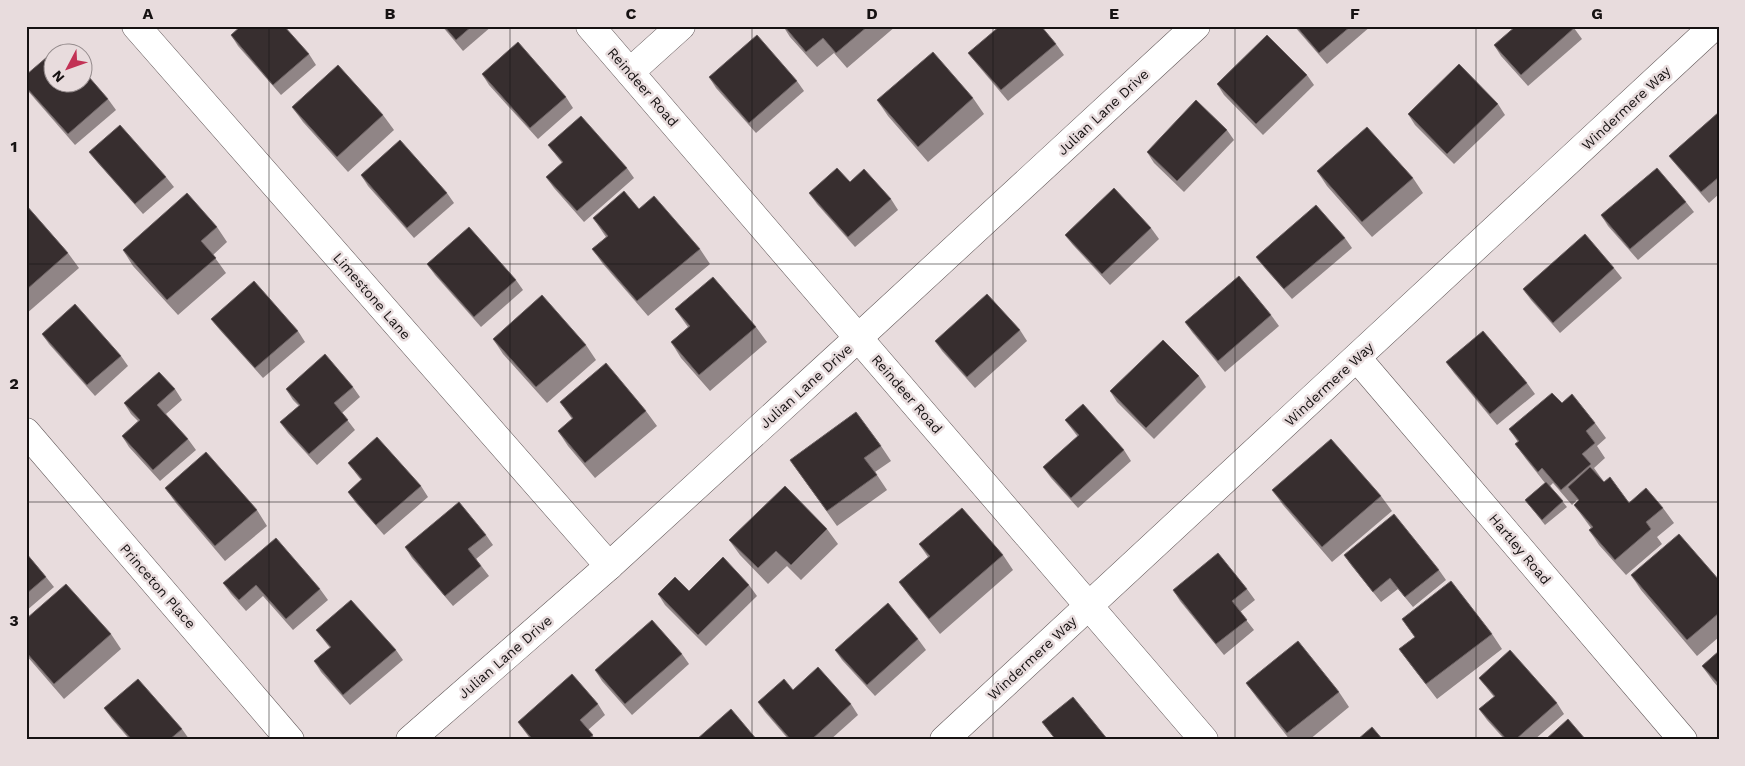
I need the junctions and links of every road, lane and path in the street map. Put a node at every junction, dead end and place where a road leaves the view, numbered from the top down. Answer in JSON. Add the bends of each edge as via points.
{"nodes":[{"id":1,"x":136,"y":26,"type":"edge"},
{"id":2,"x":590,"y":26,"type":"edge"},
{"id":3,"x":681,"y":26,"type":"edge"},
{"id":4,"x":1196,"y":26,"type":"edge"},
{"id":5,"x":1714,"y":26,"type":"edge"},
{"id":6,"x":630,"y":72,"type":"junction"},
{"id":7,"x":858,"y":338,"type":"junction"},
{"id":8,"x":1357,"y":358,"type":"junction"},
{"id":9,"x":26,"y":432,"type":"edge"},
{"id":10,"x":609,"y":566,"type":"junction"},
{"id":11,"x":1089,"y":605,"type":"junction"},
{"id":12,"x":290,"y":740,"type":"edge"},
{"id":13,"x":410,"y":740,"type":"edge"},
{"id":14,"x":944,"y":740,"type":"edge"},
{"id":15,"x":1204,"y":740,"type":"edge"},
{"id":16,"x":1683,"y":740,"type":"edge"}],
"edges":[{"from":1,"to":10,"type":"street","name":"Limestone Lane"},
{"from":2,"to":6,"type":"street","name":"Reindeer Road"},
{"from":3,"to":6,"type":"street"},
{"from":4,"to":7,"type":"street","name":"Julian Lane Drive"},
{"from":5,"to":8,"type":"street","name":"Windermere Way"},
{"from":6,"to":7,"type":"street","name":"Reindeer Road"},
{"from":7,"to":10,"type":"street","name":"Julian Lane Drive"},
{"from":7,"to":11,"type":"street","name":"Reindeer Road"},
{"from":8,"to":11,"type":"street","name":"Windermere Way"},
{"from":8,"to":16,"type":"street","name":"Hartley Road"},
{"from":9,"to":12,"type":"street","name":"Princeton Place"},
{"from":10,"to":13,"type":"street","name":"Julian Lane Drive"},
{"from":11,"to":14,"type":"street","name":"Windermere Way"},
{"from":11,"to":15,"type":"street","name":"Reindeer Road"}]}
